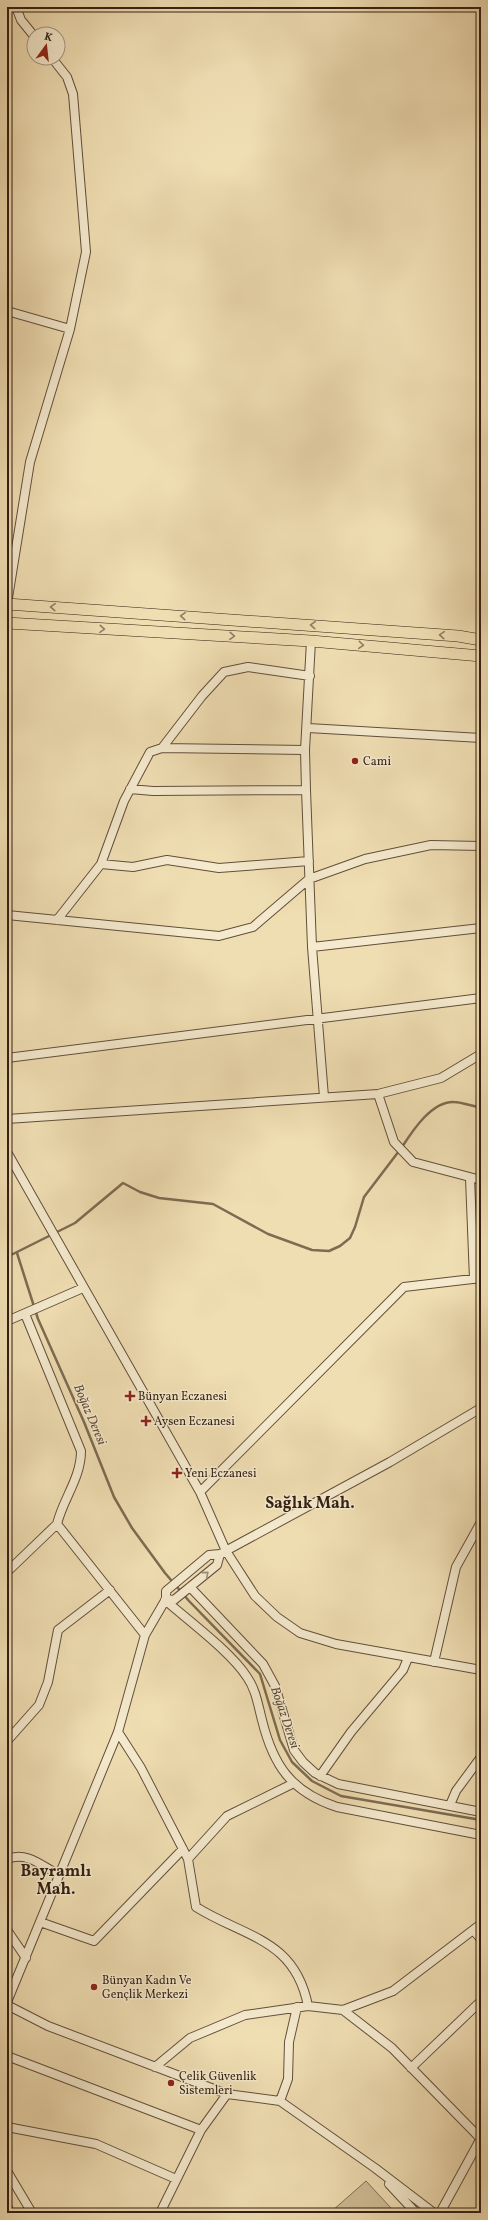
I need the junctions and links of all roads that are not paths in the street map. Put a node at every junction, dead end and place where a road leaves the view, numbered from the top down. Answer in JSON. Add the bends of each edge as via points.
{"nodes":[{"id":1,"x":16,"y":7,"type":"edge"},
{"id":2,"x":26,"y":26,"type":"edge"},
{"id":3,"x":58,"y":66,"type":"edge"},
{"id":4,"x":7,"y":311,"type":"edge"},
{"id":5,"x":70,"y":329,"type":"junction"},
{"id":6,"x":7,"y":604,"type":"edge"},
{"id":7,"x":7,"y":623,"type":"edge"},
{"id":8,"x":481,"y":640,"type":"edge"},
{"id":9,"x":311,"y":641,"type":"junction"},
{"id":10,"x":481,"y":656,"type":"edge"},
{"id":11,"x":310,"y":676,"type":"junction"},
{"id":12,"x":308,"y":728,"type":"junction"},
{"id":13,"x":481,"y":738,"type":"edge"},
{"id":14,"x":162,"y":748,"type":"junction"},
{"id":15,"x":305,"y":750,"type":"junction"},
{"id":16,"x":130,"y":789,"type":"junction"},
{"id":17,"x":306,"y":790,"type":"junction"},
{"id":18,"x":481,"y":846,"type":"edge"},
{"id":19,"x":309,"y":861,"type":"junction"},
{"id":20,"x":101,"y":864,"type":"junction"},
{"id":21,"x":310,"y":879,"type":"junction"},
{"id":22,"x":7,"y":915,"type":"edge"},
{"id":23,"x":57,"y":920,"type":"junction"},
{"id":24,"x":481,"y":928,"type":"edge"},
{"id":25,"x":312,"y":947,"type":"junction"},
{"id":26,"x":481,"y":998,"type":"edge"},
{"id":27,"x":317,"y":1020,"type":"junction"},
{"id":28,"x":481,"y":1054,"type":"edge"},
{"id":29,"x":7,"y":1058,"type":"edge"},
{"id":30,"x":378,"y":1094,"type":"junction"},
{"id":31,"x":324,"y":1097,"type":"junction"},
{"id":32,"x":7,"y":1119,"type":"edge"},
{"id":33,"x":7,"y":1152,"type":"edge"},
{"id":34,"x":470,"y":1178,"type":"junction"},
{"id":35,"x":481,"y":1180,"type":"edge"},
{"id":36,"x":478,"y":1279,"type":"edge"},
{"id":37,"x":83,"y":1288,"type":"junction"},
{"id":38,"x":27,"y":1313,"type":"junction"},
{"id":39,"x":7,"y":1321,"type":"edge"},
{"id":40,"x":481,"y":1408,"type":"edge"},
{"id":41,"x":200,"y":1492,"type":"junction"},
{"id":42,"x":481,"y":1522,"type":"edge"},
{"id":43,"x":57,"y":1524,"type":"junction"},
{"id":44,"x":223,"y":1552,"type":"junction"},
{"id":45,"x":7,"y":1572,"type":"edge"},
{"id":46,"x":188,"y":1589,"type":"junction"},
{"id":47,"x":110,"y":1590,"type":"junction"},
{"id":48,"x":168,"y":1597,"type":"junction"},
{"id":49,"x":144,"y":1634,"type":"junction"},
{"id":50,"x":408,"y":1658,"type":"junction"},
{"id":51,"x":434,"y":1662,"type":"junction"},
{"id":52,"x":481,"y":1670,"type":"edge"},
{"id":53,"x":118,"y":1732,"type":"junction"},
{"id":54,"x":7,"y":1741,"type":"edge"},
{"id":55,"x":481,"y":1757,"type":"edge"},
{"id":56,"x":320,"y":1776,"type":"junction"},
{"id":57,"x":294,"y":1783,"type":"junction"},
{"id":58,"x":450,"y":1806,"type":"junction"},
{"id":59,"x":481,"y":1812,"type":"edge"},
{"id":60,"x":481,"y":1835,"type":"edge"},
{"id":61,"x":183,"y":1849,"type":"junction"},
{"id":62,"x":7,"y":1859,"type":"edge"},
{"id":63,"x":188,"y":1860,"type":"junction"},
{"id":64,"x":59,"y":1875,"type":"junction"},
{"id":65,"x":40,"y":1922,"type":"junction"},
{"id":66,"x":481,"y":1924,"type":"edge"},
{"id":67,"x":7,"y":1930,"type":"edge"},
{"id":68,"x":473,"y":1930,"type":"junction"},
{"id":69,"x":481,"y":1939,"type":"edge"},
{"id":70,"x":26,"y":1958,"type":"junction"},
{"id":71,"x":481,"y":2001,"type":"edge"},
{"id":72,"x":7,"y":2002,"type":"edge"},
{"id":73,"x":7,"y":2005,"type":"edge"},
{"id":74,"x":308,"y":2006,"type":"junction"},
{"id":75,"x":297,"y":2007,"type":"junction"},
{"id":76,"x":343,"y":2010,"type":"junction"},
{"id":77,"x":7,"y":2056,"type":"edge"},
{"id":78,"x":155,"y":2067,"type":"junction"},
{"id":79,"x":410,"y":2068,"type":"junction"},
{"id":80,"x":227,"y":2094,"type":"junction"},
{"id":81,"x":280,"y":2101,"type":"junction"},
{"id":82,"x":7,"y":2127,"type":"edge"},
{"id":83,"x":201,"y":2130,"type":"junction"},
{"id":84,"x":481,"y":2138,"type":"edge"},
{"id":85,"x":376,"y":2168,"type":"junction"},
{"id":86,"x":7,"y":2171,"type":"edge"},
{"id":87,"x":176,"y":2180,"type":"junction"},
{"id":88,"x":20,"y":2195,"type":"junction"},
{"id":89,"x":7,"y":2206,"type":"edge"},
{"id":90,"x":10,"y":2213,"type":"edge"},
{"id":91,"x":25,"y":2213,"type":"edge"},
{"id":92,"x":32,"y":2213,"type":"edge"},
{"id":93,"x":160,"y":2213,"type":"edge"},
{"id":94,"x":416,"y":2213,"type":"edge"},
{"id":95,"x":434,"y":2213,"type":"edge"},
{"id":96,"x":440,"y":2213,"type":"edge"}],
"edges":[{"from":1,"to":2,"type":"street"},
{"from":3,"to":5,"type":"street","via":[[67,77],[73,94],[86,252]]},
{"from":4,"to":5,"type":"street"},
{"from":5,"to":6,"type":"street","via":[[30,462]]},
{"from":8,"to":6,"type":"main road","one_way":true,"via":[[458,636]]},
{"from":7,"to":9,"type":"main road","one_way":true},
{"from":9,"to":10,"type":"main road","one_way":true},
{"from":9,"to":11,"type":"street"},
{"from":11,"to":12,"type":"street"},
{"from":11,"to":14,"type":"street","via":[[248,666],[224,672]]},
{"from":12,"to":13,"type":"street"},
{"from":12,"to":15,"type":"street"},
{"from":14,"to":15,"type":"street"},
{"from":14,"to":16,"type":"street","via":[[150,752]]},
{"from":15,"to":17,"type":"street"},
{"from":16,"to":17,"type":"street"},
{"from":16,"to":20,"type":"street"},
{"from":17,"to":19,"type":"street"},
{"from":18,"to":21,"type":"street","via":[[431,845],[365,859]]},
{"from":19,"to":20,"type":"street","via":[[219,868],[167,860],[133,867]]},
{"from":19,"to":21,"type":"street"},
{"from":20,"to":23,"type":"street"},
{"from":21,"to":23,"type":"street","via":[[252,927],[219,936]]},
{"from":21,"to":25,"type":"street"},
{"from":22,"to":23,"type":"street"},
{"from":24,"to":25,"type":"street"},
{"from":25,"to":27,"type":"street"},
{"from":26,"to":27,"type":"street"},
{"from":27,"to":29,"type":"street"},
{"from":27,"to":31,"type":"street"},
{"from":28,"to":30,"type":"street","via":[[441,1078]]},
{"from":30,"to":31,"type":"street"},
{"from":30,"to":34,"type":"street","via":[[394,1142],[413,1162]]},
{"from":31,"to":32,"type":"street"},
{"from":33,"to":37,"type":"street"},
{"from":34,"to":35,"type":"street"},
{"from":34,"to":36,"type":"street"},
{"from":36,"to":41,"type":"street","via":[[404,1287]]},
{"from":37,"to":38,"type":"street"},
{"from":37,"to":41,"type":"street"},
{"from":38,"to":39,"type":"street"},
{"from":38,"to":43,"type":"street","via":[[81,1451],[81,1462]]},
{"from":40,"to":44,"type":"street","via":[[390,1462]]},
{"from":41,"to":44,"type":"street"},
{"from":42,"to":51,"type":"street","via":[[456,1567]]},
{"from":43,"to":45,"type":"street"},
{"from":43,"to":47,"type":"street"},
{"from":46,"to":44,"type":"street","one_way":true,"via":[[217,1565]]},
{"from":44,"to":48,"type":"street","via":[[209,1555],[179,1580]]},
{"from":44,"to":50,"type":"street","via":[[256,1596],[277,1617],[300,1633],[336,1644]]},
{"from":46,"to":48,"type":"street"},
{"from":46,"to":56,"type":"street","via":[[263,1664],[275,1686],[294,1750],[303,1762]]},
{"from":47,"to":49,"type":"street"},
{"from":47,"to":54,"type":"street","via":[[58,1630],[48,1682],[39,1705]]},
{"from":48,"to":49,"type":"street"},
{"from":48,"to":57,"type":"street","via":[[248,1677],[254,1689],[271,1751]]},
{"from":49,"to":53,"type":"street"},
{"from":50,"to":51,"type":"street"},
{"from":50,"to":56,"type":"street","via":[[403,1670],[351,1732]]},
{"from":51,"to":52,"type":"street"},
{"from":53,"to":61,"type":"street","via":[[141,1768]]},
{"from":53,"to":64,"type":"street"},
{"from":55,"to":58,"type":"street","via":[[456,1791]]},
{"from":56,"to":58,"type":"street","via":[[338,1784]]},
{"from":57,"to":60,"type":"street","via":[[310,1795],[336,1807]]},
{"from":57,"to":63,"type":"street","via":[[227,1816]]},
{"from":58,"to":59,"type":"street"},
{"from":61,"to":63,"type":"street"},
{"from":61,"to":65,"type":"street","via":[[94,1941]]},
{"from":62,"to":64,"type":"street","via":[[16,1856],[28,1858]]},
{"from":63,"to":74,"type":"street","via":[[196,1907],[216,1920],[275,1947],[301,1979]]},
{"from":64,"to":65,"type":"street"},
{"from":65,"to":70,"type":"street"},
{"from":66,"to":68,"type":"street"},
{"from":67,"to":70,"type":"street"},
{"from":68,"to":69,"type":"street"},
{"from":68,"to":76,"type":"street","via":[[393,1991]]},
{"from":70,"to":72,"type":"street"},
{"from":71,"to":79,"type":"street"},
{"from":73,"to":78,"type":"street","via":[[48,2026]]},
{"from":74,"to":75,"type":"street"},
{"from":74,"to":76,"type":"street"},
{"from":75,"to":78,"type":"street","via":[[245,2015],[190,2038]]},
{"from":75,"to":81,"type":"street","via":[[289,2042],[288,2079]]},
{"from":76,"to":79,"type":"street","via":[[392,2048]]},
{"from":77,"to":83,"type":"street"},
{"from":78,"to":80,"type":"street"},
{"from":79,"to":84,"type":"street"},
{"from":80,"to":81,"type":"street"},
{"from":80,"to":83,"type":"street"},
{"from":81,"to":85,"type":"street"},
{"from":82,"to":87,"type":"street","via":[[96,2144]]},
{"from":83,"to":87,"type":"street"},
{"from":84,"to":96,"type":"street"},
{"from":85,"to":94,"type":"street"},
{"from":85,"to":95,"type":"street"},
{"from":86,"to":88,"type":"street"},
{"from":87,"to":93,"type":"street"},
{"from":88,"to":91,"type":"street"},
{"from":88,"to":92,"type":"street"},
{"from":89,"to":90,"type":"street"}]}
